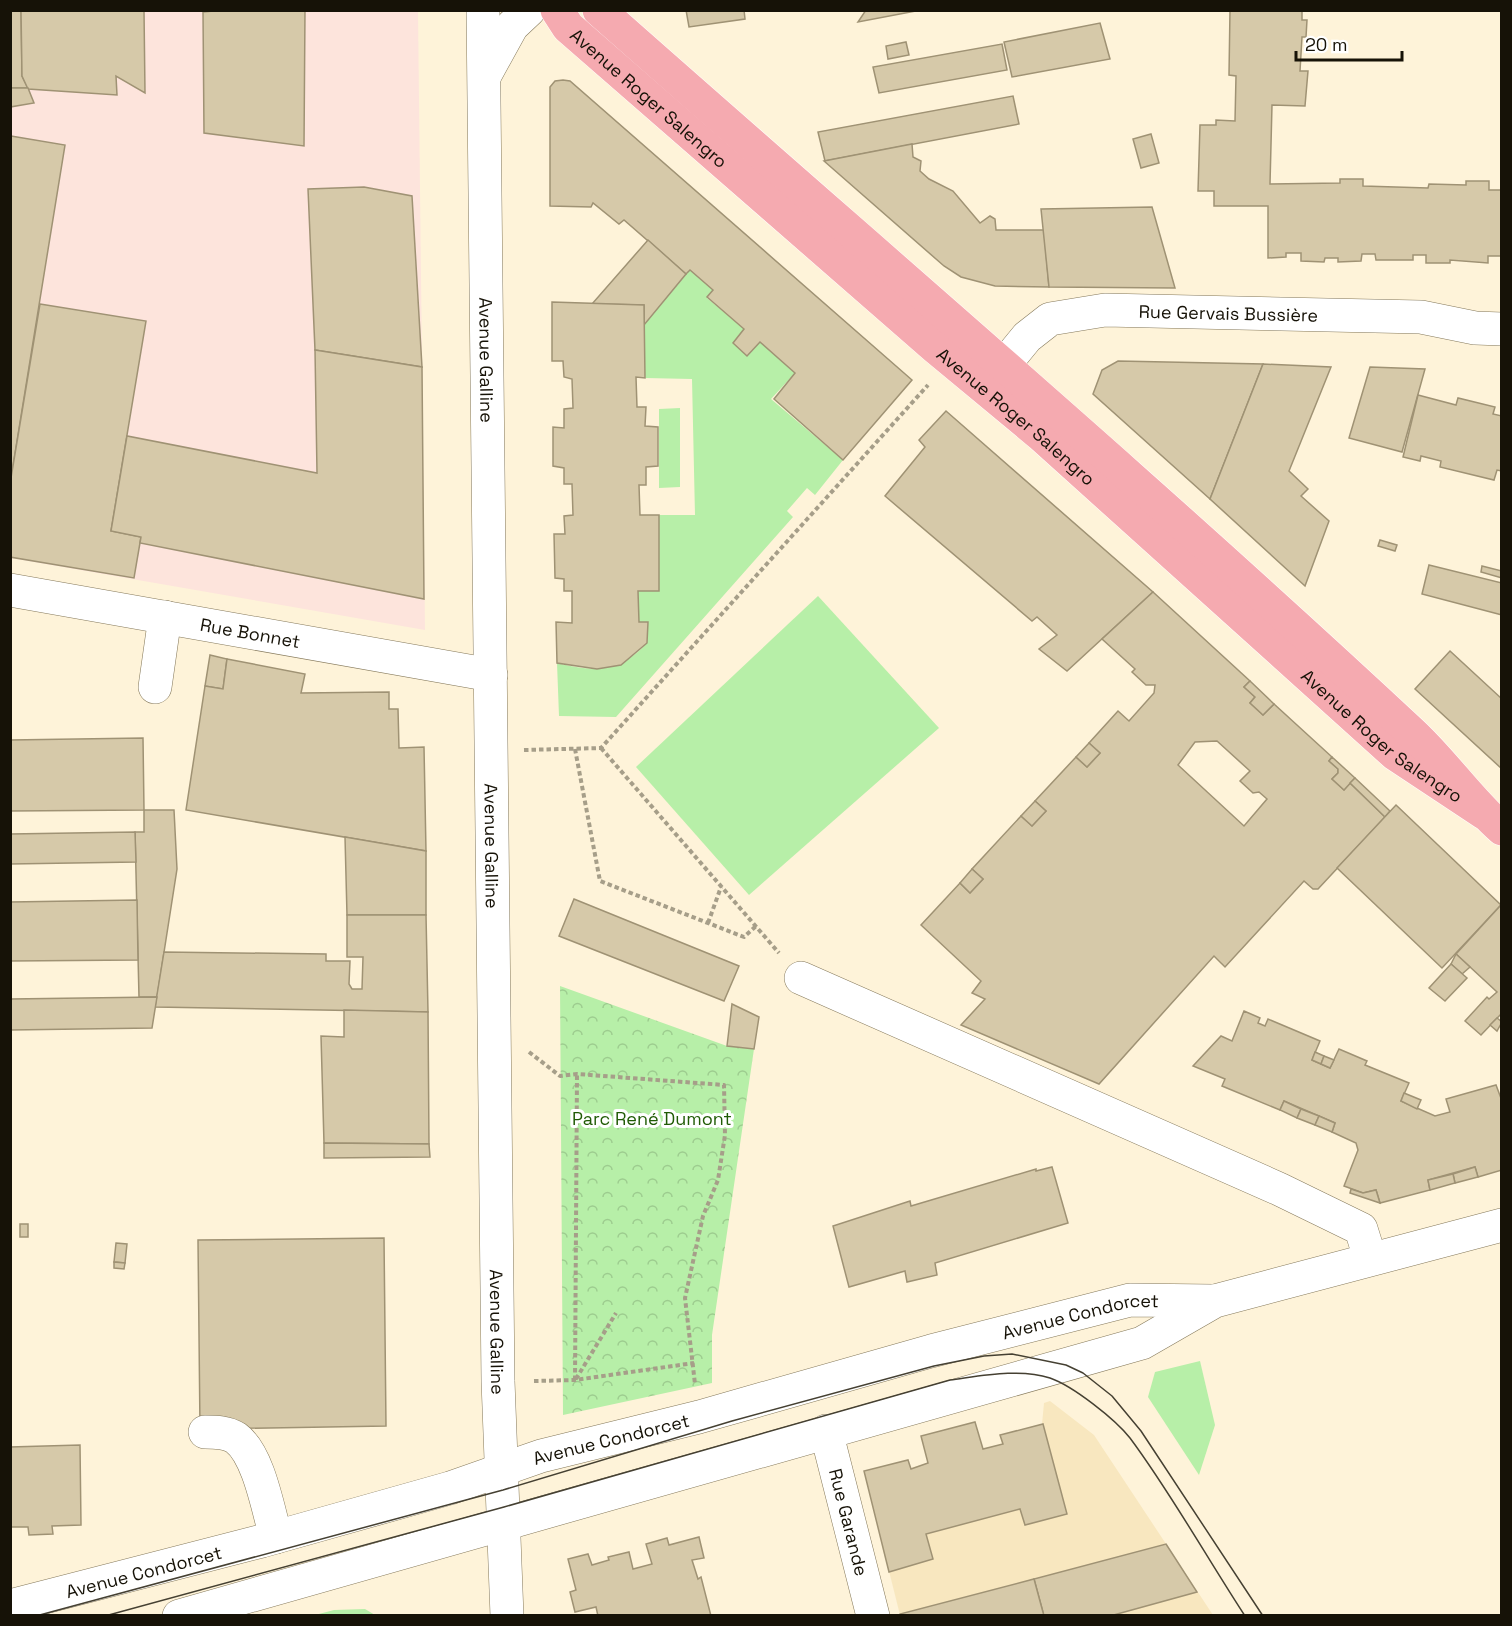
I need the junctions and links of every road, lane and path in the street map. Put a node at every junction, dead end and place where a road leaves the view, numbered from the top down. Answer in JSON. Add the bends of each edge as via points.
{"nodes":[{"id":1,"x":483,"y":10,"type":"edge"},
{"id":2,"x":599,"y":10,"type":"edge"},
{"id":3,"x":546,"y":15,"type":"edge"},
{"id":4,"x":485,"y":75,"type":"junction"},
{"id":5,"x":1502,"y":329,"type":"edge"},
{"id":6,"x":951,"y":359,"type":"junction"},
{"id":7,"x":996,"y":376,"type":"junction"},
{"id":8,"x":10,"y":590,"type":"edge"},
{"id":9,"x":165,"y":617,"type":"junction"},
{"id":10,"x":492,"y":675,"type":"junction"},
{"id":11,"x":155,"y":687,"type":"dead end"},
{"id":12,"x":601,"y":748,"type":"junction"},
{"id":13,"x":575,"y":749,"type":"junction"},
{"id":14,"x":492,"y":751,"type":"junction"},
{"id":15,"x":1492,"y":821,"type":"edge"},
{"id":16,"x":721,"y":887,"type":"junction"},
{"id":17,"x":708,"y":923,"type":"junction"},
{"id":18,"x":756,"y":926,"type":"junction"},
{"id":19,"x":801,"y":978,"type":"joint"},
{"id":20,"x":494,"y":1025,"type":"junction"},
{"id":21,"x":577,"y":1074,"type":"junction"},
{"id":22,"x":1502,"y":1226,"type":"edge"},
{"id":23,"x":1370,"y":1258,"type":"junction"},
{"id":24,"x":1215,"y":1301,"type":"junction"},
{"id":25,"x":616,"y":1313,"type":"dead end"},
{"id":26,"x":694,"y":1363,"type":"junction"},
{"id":27,"x":575,"y":1380,"type":"junction"},
{"id":28,"x":498,"y":1381,"type":"junction"},
{"id":29,"x":699,"y":1417,"type":"junction"},
{"id":30,"x":826,"y":1431,"type":"junction"},
{"id":31,"x":205,"y":1438,"type":"dead end"},
{"id":32,"x":502,"y":1471,"type":"junction"},
{"id":33,"x":505,"y":1525,"type":"junction"},
{"id":34,"x":269,"y":1539,"type":"junction"},
{"id":35,"x":10,"y":1606,"type":"edge"},
{"id":36,"x":179,"y":1616,"type":"edge"},
{"id":37,"x":507,"y":1616,"type":"edge"},
{"id":38,"x":873,"y":1616,"type":"edge"}],
"edges":[{"from":1,"to":4,"type":"street","name":"Avenue Galline"},
{"from":2,"to":7,"type":"main road","name":"Avenue Roger Salengro","via":[[953,323]]},
{"from":3,"to":4,"type":"street","name":"Avenue Galline","via":[[512,26]]},
{"from":3,"to":6,"type":"main road","name":"Avenue Roger Salengro"},
{"from":4,"to":10,"type":"street","name":"Avenue Galline"},
{"from":5,"to":7,"type":"street","name":"Rue Gervais Bussière","via":[[1421,317],[1105,310],[1050,319],[1027,337]]},
{"from":6,"to":7,"type":"main road","name":"Avenue Roger Salengro"},
{"from":6,"to":12,"type":"path"},
{"from":7,"to":15,"type":"main road","name":"Avenue Roger Salengro","via":[[1414,734]]},
{"from":8,"to":9,"type":"street","name":"Rue Bonnet"},
{"from":9,"to":10,"type":"street","name":"Rue Bonnet"},
{"from":9,"to":11,"type":"street"},
{"from":10,"to":14,"type":"street","name":"Avenue Galline"},
{"from":12,"to":13,"type":"path"},
{"from":12,"to":16,"type":"path"},
{"from":13,"to":14,"type":"path"},
{"from":13,"to":17,"type":"path","via":[[600,881]]},
{"from":14,"to":20,"type":"street","name":"Avenue Galline"},
{"from":16,"to":17,"type":"path"},
{"from":16,"to":18,"type":"path"},
{"from":17,"to":18,"type":"path","via":[[744,937]]},
{"from":18,"to":19,"type":"path"},
{"from":19,"to":23,"type":"street","via":[[1347,1222],[1361,1229]]},
{"from":20,"to":21,"type":"path","via":[[560,1076]]},
{"from":20,"to":28,"type":"street","name":"Avenue Galline"},
{"from":21,"to":26,"type":"path","via":[[724,1085],[725,1135],[718,1180],[703,1216],[686,1298]]},
{"from":21,"to":27,"type":"path"},
{"from":22,"to":23,"type":"street","name":"Avenue Condorcet"},
{"from":23,"to":24,"type":"street","name":"Avenue Condorcet"},
{"from":24,"to":29,"type":"street","name":"Avenue Condorcet","via":[[1130,1300],[930,1351]]},
{"from":24,"to":30,"type":"street","name":"Avenue Condorcet","via":[[1142,1343]]},
{"from":25,"to":27,"type":"path"},
{"from":26,"to":27,"type":"path"},
{"from":26,"to":29,"type":"path"},
{"from":27,"to":28,"type":"path"},
{"from":28,"to":32,"type":"street","name":"Avenue Galline"},
{"from":29,"to":32,"type":"street","name":"Avenue Condorcet","via":[[541,1456]]},
{"from":30,"to":33,"type":"street","name":"Avenue Condorcet"},
{"from":30,"to":38,"type":"street","name":"Rue Garande"},
{"from":31,"to":34,"type":"street","via":[[222,1432],[235,1437],[246,1449],[261,1485]]},
{"from":32,"to":33,"type":"street","name":"Avenue Galline"},
{"from":32,"to":34,"type":"street","name":"Avenue Condorcet"},
{"from":33,"to":36,"type":"street","name":"Avenue Condorcet"},
{"from":33,"to":37,"type":"street","name":"Avenue Galline"},
{"from":34,"to":35,"type":"street","name":"Avenue Condorcet"}]}
